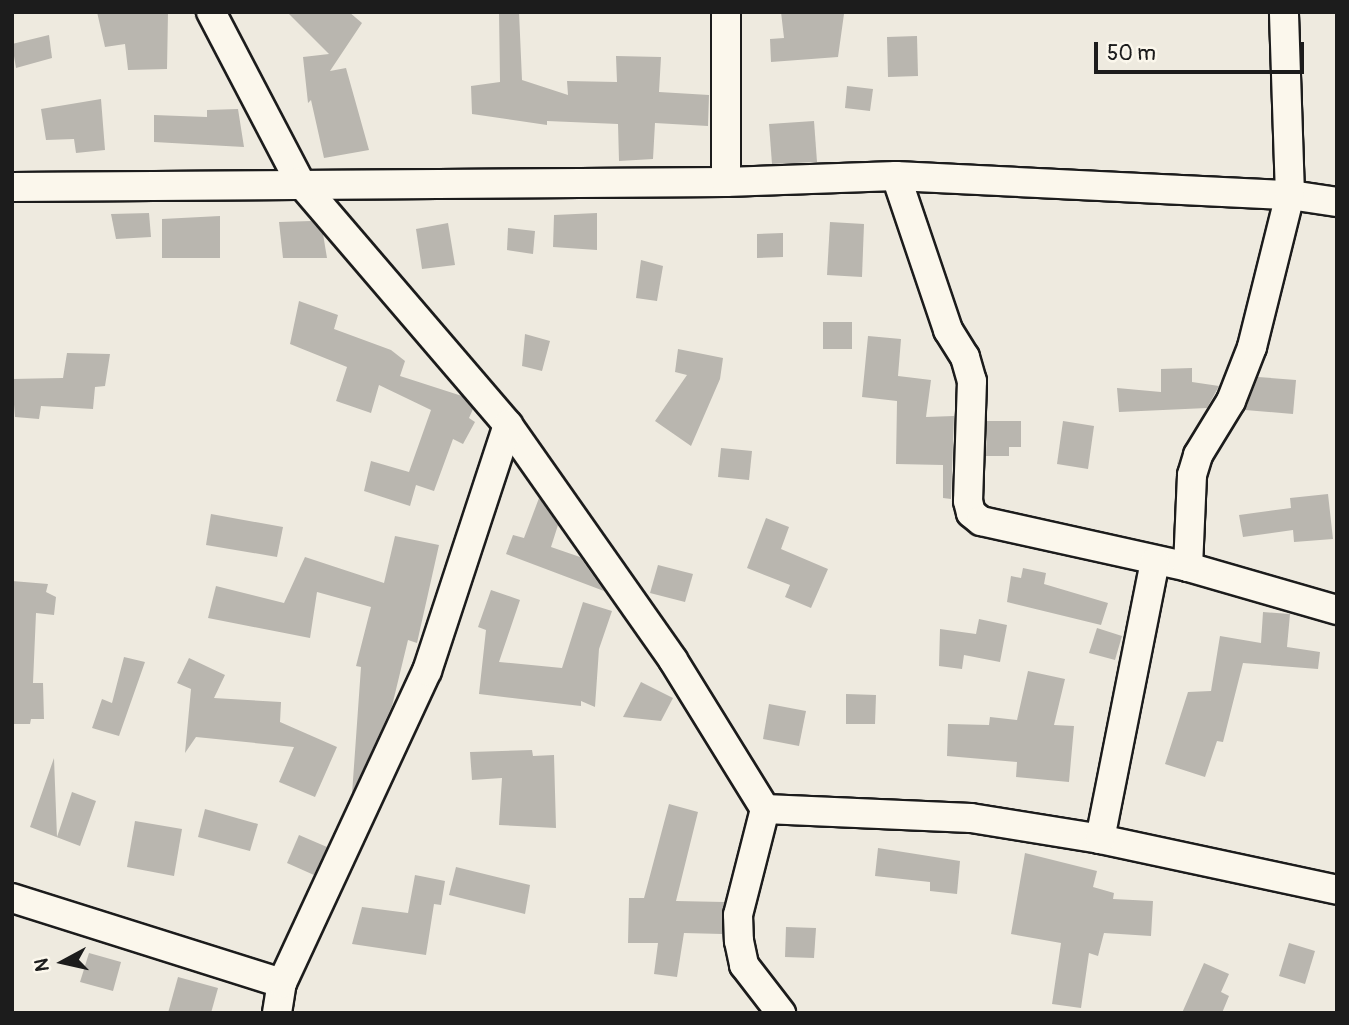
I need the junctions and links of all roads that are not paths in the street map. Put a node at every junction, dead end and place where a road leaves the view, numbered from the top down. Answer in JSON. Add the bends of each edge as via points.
{"nodes":[{"id":1,"x":211,"y":12,"type":"edge"},
{"id":2,"x":726,"y":12,"type":"edge"},
{"id":3,"x":1284,"y":12,"type":"edge"},
{"id":4,"x":897,"y":176,"type":"junction"},
{"id":5,"x":300,"y":182,"type":"junction"},
{"id":6,"x":726,"y":183,"type":"junction"},
{"id":7,"x":12,"y":187,"type":"edge"},
{"id":8,"x":1290,"y":195,"type":"junction"},
{"id":9,"x":1337,"y":202,"type":"edge"},
{"id":10,"x":508,"y":425,"type":"junction"},
{"id":11,"x":1155,"y":562,"type":"junction"},
{"id":12,"x":1188,"y":567,"type":"junction"},
{"id":13,"x":1337,"y":610,"type":"edge"},
{"id":14,"x":765,"y":809,"type":"junction"},
{"id":15,"x":1100,"y":839,"type":"junction"},
{"id":16,"x":1337,"y":890,"type":"edge"},
{"id":17,"x":12,"y":898,"type":"edge"},
{"id":18,"x":282,"y":983,"type":"junction"},
{"id":19,"x":277,"y":1013,"type":"edge"},
{"id":20,"x":781,"y":1013,"type":"edge"}],
"edges":[{"from":1,"to":5,"type":"street"},
{"from":2,"to":6,"type":"street"},
{"from":3,"to":8,"type":"street"},
{"from":4,"to":6,"type":"street"},
{"from":4,"to":8,"type":"street"},
{"from":4,"to":11,"type":"street","via":[[948,330],[965,356],[972,381],[971,513],[981,521]]},
{"from":5,"to":6,"type":"street"},
{"from":5,"to":7,"type":"street"},
{"from":5,"to":10,"type":"street"},
{"from":8,"to":9,"type":"street"},
{"from":8,"to":12,"type":"street","via":[[1252,347],[1231,401],[1198,455],[1192,475]]},
{"from":10,"to":14,"type":"street","via":[[673,660]]},
{"from":10,"to":18,"type":"street","via":[[427,671]]},
{"from":11,"to":12,"type":"street"},
{"from":11,"to":15,"type":"street"},
{"from":12,"to":13,"type":"street"},
{"from":14,"to":15,"type":"street","via":[[971,818]]},
{"from":14,"to":20,"type":"street","via":[[738,915],[739,941],[744,965]]},
{"from":15,"to":16,"type":"street"},
{"from":17,"to":18,"type":"street"},
{"from":18,"to":19,"type":"street"}]}
